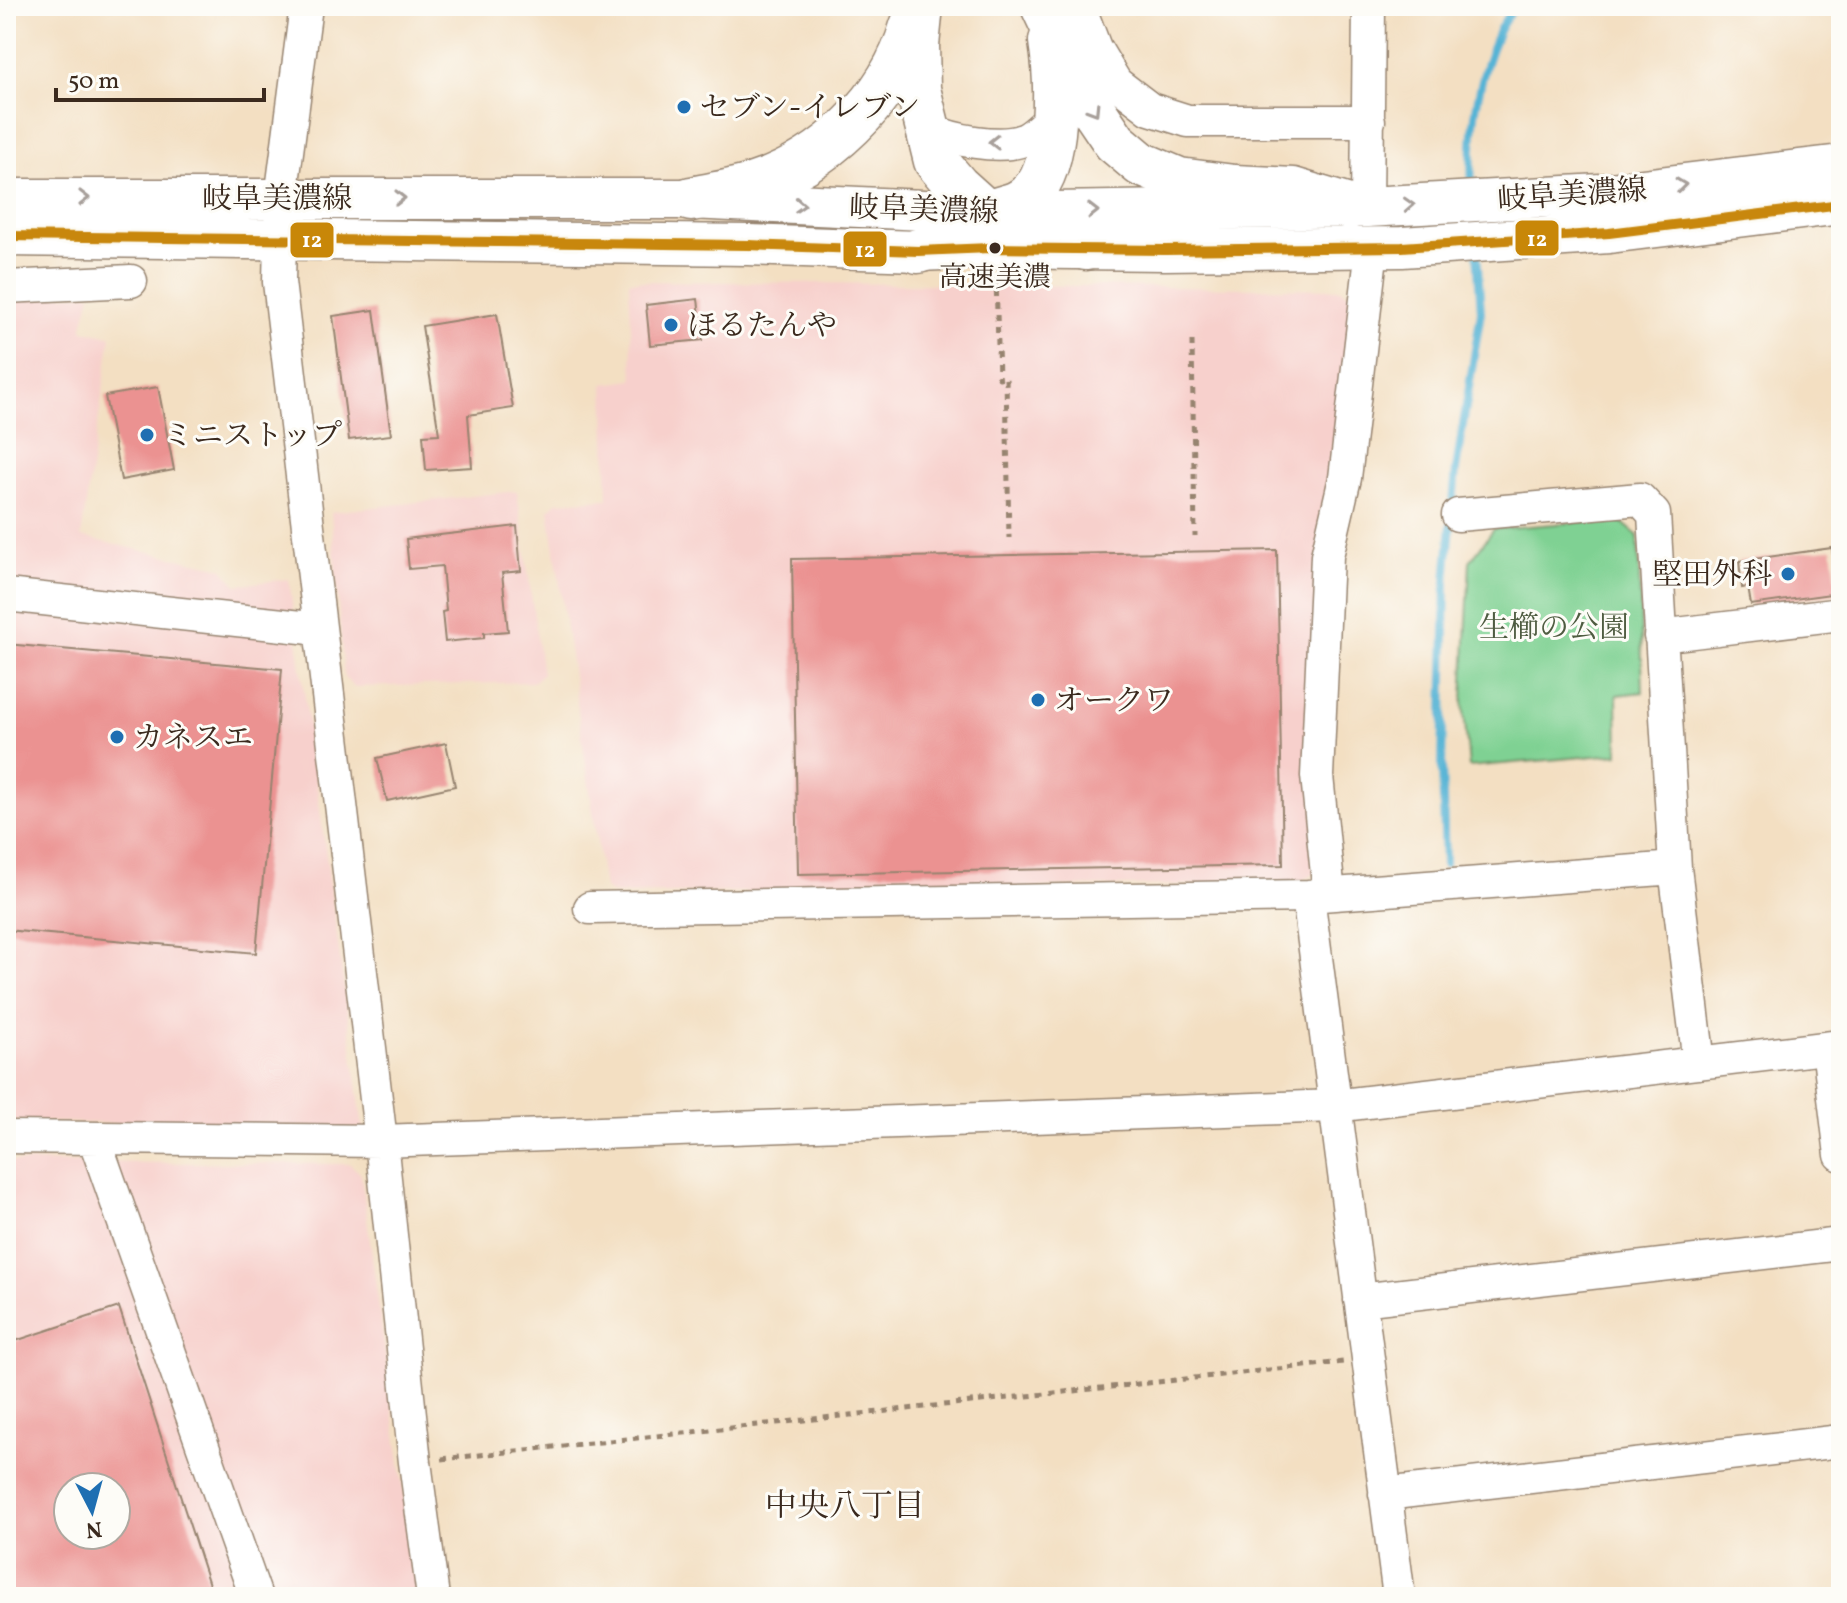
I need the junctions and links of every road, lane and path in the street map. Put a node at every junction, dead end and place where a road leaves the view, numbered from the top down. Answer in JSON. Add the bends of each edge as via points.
{"nodes":[{"id":1,"x":306,"y":6,"type":"edge"},
{"id":2,"x":919,"y":6,"type":"edge"},
{"id":3,"x":1369,"y":6,"type":"edge"},
{"id":4,"x":1056,"y":9,"type":"edge"},
{"id":5,"x":1053,"y":117,"type":"junction"},
{"id":6,"x":1369,"y":121,"type":"junction"},
{"id":7,"x":930,"y":129,"type":"junction"},
{"id":8,"x":1841,"y":165,"type":"edge"},
{"id":9,"x":281,"y":198,"type":"junction"},
{"id":10,"x":6,"y":199,"type":"edge"},
{"id":11,"x":691,"y":199,"type":"junction"},
{"id":12,"x":1841,"y":204,"type":"edge"},
{"id":13,"x":1358,"y":207,"type":"junction"},
{"id":14,"x":987,"y":213,"type":"junction"},
{"id":15,"x":6,"y":236,"type":"edge"},
{"id":16,"x":280,"y":239,"type":"junction"},
{"id":17,"x":1086,"y":248,"type":"junction"},
{"id":18,"x":1372,"y":248,"type":"junction"},
{"id":19,"x":918,"y":251,"type":"junction"},
{"id":20,"x":996,"y":274,"type":"dead end"},
{"id":21,"x":131,"y":281,"type":"dead end"},
{"id":22,"x":6,"y":287,"type":"edge"},
{"id":23,"x":1192,"y":341,"type":"dead end"},
{"id":24,"x":1458,"y":515,"type":"dead end"},
{"id":25,"x":1195,"y":536,"type":"dead end"},
{"id":26,"x":1009,"y":538,"type":"dead end"},
{"id":27,"x":6,"y":595,"type":"edge"},
{"id":28,"x":1841,"y":614,"type":"edge"},
{"id":29,"x":320,"y":629,"type":"junction"},
{"id":30,"x":1660,"y":636,"type":"junction"},
{"id":31,"x":1675,"y":868,"type":"junction"},
{"id":32,"x":1318,"y":895,"type":"junction"},
{"id":33,"x":590,"y":908,"type":"dead end"},
{"id":34,"x":1835,"y":1047,"type":"edge"},
{"id":35,"x":1699,"y":1063,"type":"junction"},
{"id":36,"x":1334,"y":1106,"type":"junction"},
{"id":37,"x":6,"y":1137,"type":"edge"},
{"id":38,"x":94,"y":1138,"type":"junction"},
{"id":39,"x":381,"y":1141,"type":"junction"},
{"id":40,"x":1841,"y":1155,"type":"edge"},
{"id":41,"x":1841,"y":1244,"type":"edge"},
{"id":42,"x":1360,"y":1300,"type":"junction"},
{"id":43,"x":1367,"y":1359,"type":"junction"},
{"id":44,"x":1841,"y":1441,"type":"edge"},
{"id":45,"x":415,"y":1462,"type":"junction"},
{"id":46,"x":1385,"y":1494,"type":"junction"},
{"id":47,"x":256,"y":1597,"type":"edge"},
{"id":48,"x":433,"y":1597,"type":"edge"},
{"id":49,"x":1399,"y":1597,"type":"edge"}],
"edges":[{"from":1,"to":9,"type":"street"},
{"from":2,"to":7,"type":"highway","via":[[918,89]]},
{"from":2,"to":11,"type":"highway","via":[[890,76],[865,113],[829,144],[793,169],[751,186]]},
{"from":3,"to":6,"type":"street"},
{"from":4,"to":5,"type":"highway"},
{"from":4,"to":6,"type":"street","via":[[1095,48],[1116,83],[1150,109],[1188,121]]},
{"from":4,"to":13,"type":"highway","one_way":true,"via":[[1088,102],[1115,142],[1141,164],[1179,180],[1293,190]]},
{"from":5,"to":7,"type":"street","one_way":true,"via":[[1023,140],[969,142]]},
{"from":5,"to":14,"type":"highway","via":[[1050,158],[1034,191],[1014,207]]},
{"from":6,"to":13,"type":"street"},
{"from":7,"to":14,"type":"highway","via":[[936,161]]},
{"from":13,"to":8,"type":"main road","name":"岐阜美濃線","one_way":true,"via":[[1601,194]]},
{"from":10,"to":9,"type":"main road","name":"岐阜美濃線","one_way":true},
{"from":9,"to":11,"type":"main road","name":"岐阜美濃線","one_way":true},
{"from":9,"to":16,"type":"street"},
{"from":11,"to":14,"type":"main road","name":"岐阜美濃線","one_way":true},
{"from":12,"to":18,"type":"main road","name":"岐阜美濃線","via":[[1609,233]]},
{"from":14,"to":13,"type":"main road","name":"岐阜美濃線","one_way":true},
{"from":14,"to":17,"type":"highway"},
{"from":14,"to":19,"type":"highway","via":[[954,239]]},
{"from":15,"to":16,"type":"main road","name":"岐阜美濃線"},
{"from":16,"to":19,"type":"main road","name":"岐阜美濃線"},
{"from":16,"to":29,"type":"street","via":[[279,282]]},
{"from":17,"to":18,"type":"main road","name":"岐阜美濃線"},
{"from":17,"to":19,"type":"main road","name":"岐阜美濃線"},
{"from":18,"to":32,"type":"street","via":[[1345,478],[1327,556],[1317,776]]},
{"from":20,"to":26,"type":"path","via":[[999,378],[1006,377]]},
{"from":21,"to":22,"type":"street"},
{"from":23,"to":25,"type":"path"},
{"from":24,"to":30,"type":"street","via":[[1640,499],[1654,514]]},
{"from":27,"to":29,"type":"street"},
{"from":28,"to":30,"type":"street"},
{"from":29,"to":39,"type":"street"},
{"from":30,"to":31,"type":"street"},
{"from":31,"to":32,"type":"street"},
{"from":31,"to":35,"type":"street"},
{"from":32,"to":33,"type":"street"},
{"from":32,"to":36,"type":"street"},
{"from":34,"to":35,"type":"street"},
{"from":34,"to":40,"type":"street"},
{"from":35,"to":36,"type":"street"},
{"from":36,"to":39,"type":"street"},
{"from":36,"to":42,"type":"street"},
{"from":37,"to":38,"type":"street"},
{"from":38,"to":39,"type":"street"},
{"from":38,"to":47,"type":"street"},
{"from":39,"to":45,"type":"street"},
{"from":41,"to":42,"type":"street"},
{"from":42,"to":43,"type":"street"},
{"from":43,"to":45,"type":"path"},
{"from":43,"to":46,"type":"street"},
{"from":44,"to":46,"type":"street"},
{"from":45,"to":48,"type":"street"},
{"from":46,"to":49,"type":"street"}]}
